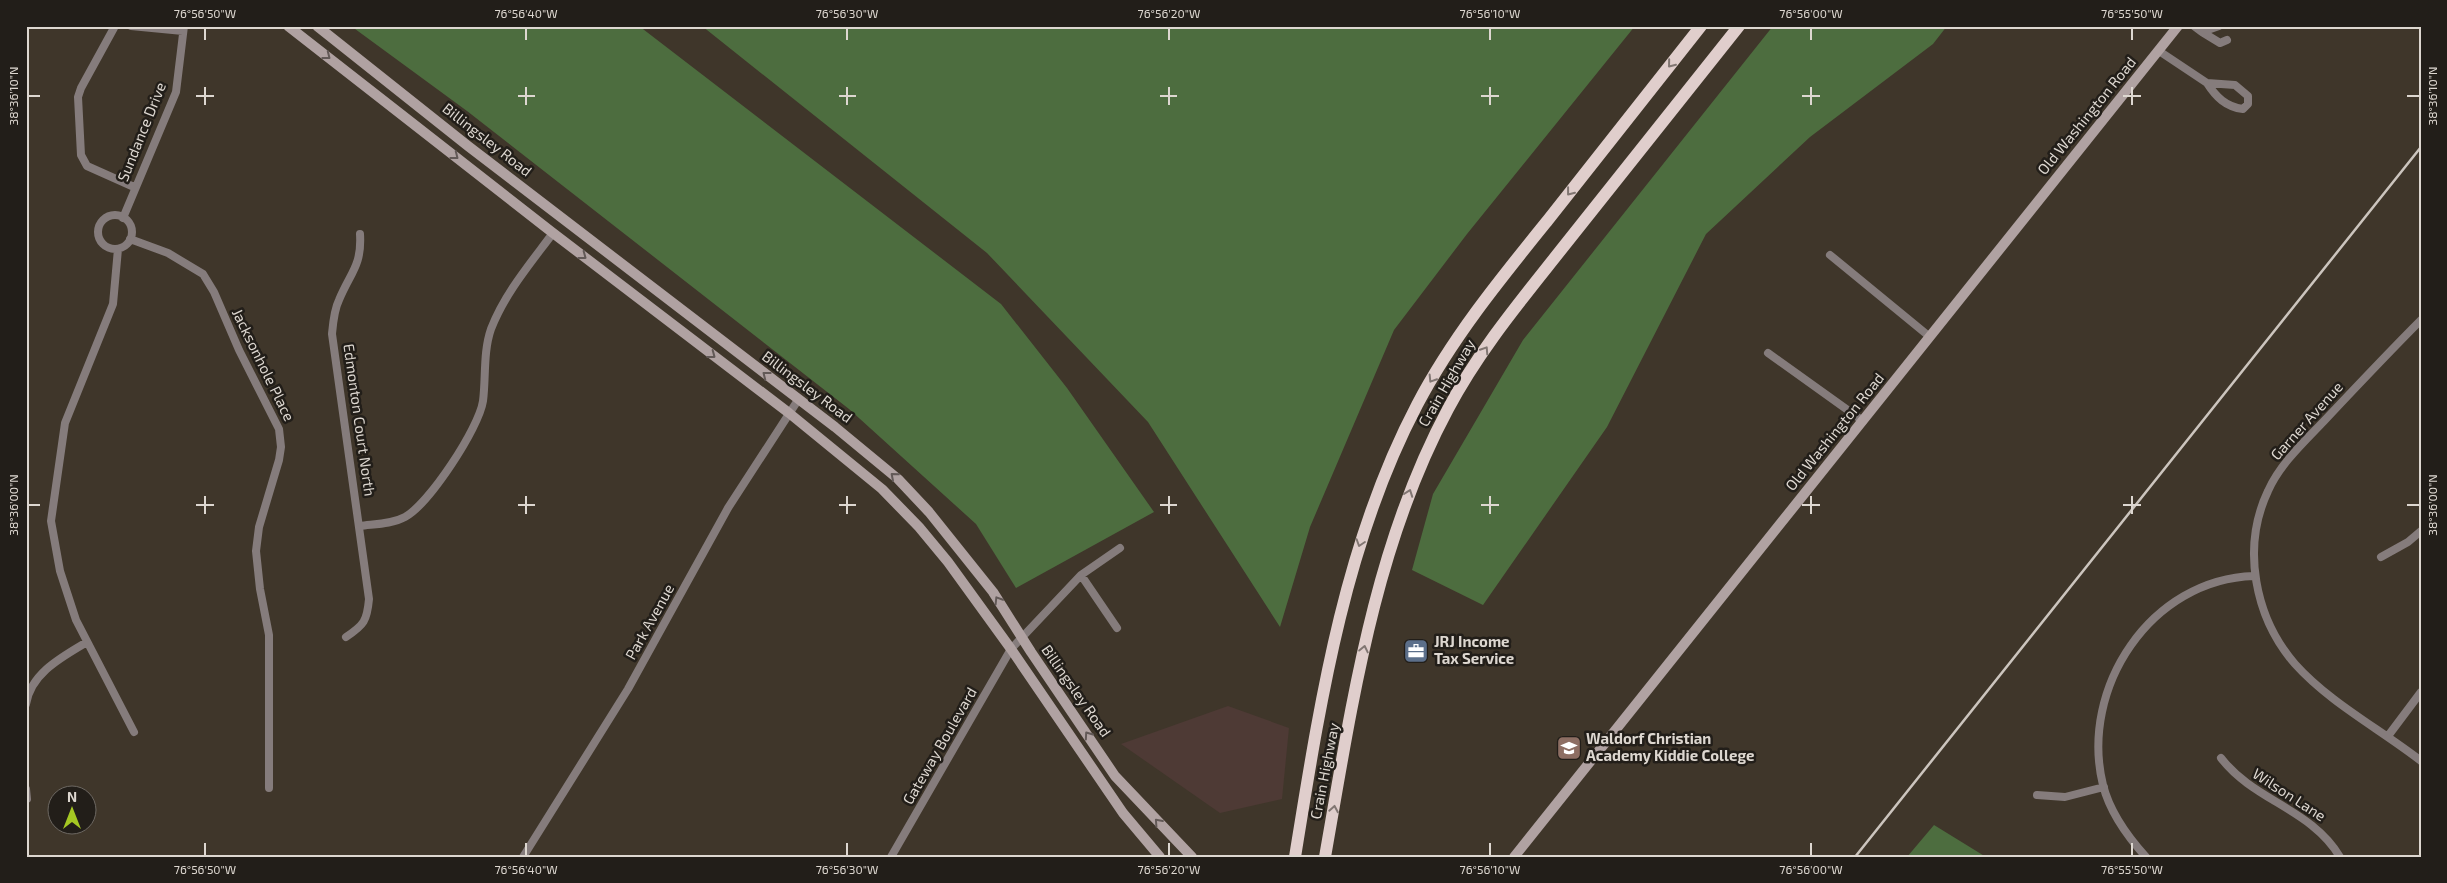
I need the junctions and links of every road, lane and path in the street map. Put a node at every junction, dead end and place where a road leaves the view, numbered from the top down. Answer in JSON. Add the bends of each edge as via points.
{"nodes":[{"id":1,"x":115,"y":26,"type":"edge"},
{"id":2,"x":131,"y":26,"type":"edge"},
{"id":3,"x":288,"y":26,"type":"edge"},
{"id":4,"x":317,"y":26,"type":"edge"},
{"id":5,"x":1701,"y":26,"type":"edge"},
{"id":6,"x":1739,"y":26,"type":"edge"},
{"id":7,"x":2178,"y":26,"type":"edge"},
{"id":8,"x":2194,"y":26,"type":"edge"},
{"id":9,"x":2219,"y":26,"type":"edge"},
{"id":10,"x":184,"y":29,"type":"edge"},
{"id":11,"x":2202,"y":32,"type":"junction"},
{"id":12,"x":2227,"y":40,"type":"dead end"},
{"id":13,"x":2159,"y":51,"type":"junction"},
{"id":14,"x":2208,"y":83,"type":"junction"},
{"id":15,"x":134,"y":187,"type":"junction"},
{"id":16,"x":123,"y":218,"type":"junction"},
{"id":17,"x":553,"y":233,"type":"junction"},
{"id":18,"x":360,"y":234,"type":"dead end"},
{"id":19,"x":130,"y":239,"type":"junction"},
{"id":20,"x":118,"y":249,"type":"junction"},
{"id":21,"x":1830,"y":254,"type":"dead end"},
{"id":22,"x":2421,"y":320,"type":"edge"},
{"id":23,"x":1930,"y":337,"type":"junction"},
{"id":24,"x":1768,"y":353,"type":"dead end"},
{"id":25,"x":798,"y":400,"type":"junction"},
{"id":26,"x":789,"y":413,"type":"junction"},
{"id":27,"x":1863,"y":421,"type":"junction"},
{"id":28,"x":360,"y":526,"type":"junction"},
{"id":29,"x":2421,"y":531,"type":"edge"},
{"id":30,"x":1120,"y":548,"type":"dead end"},
{"id":31,"x":2381,"y":558,"type":"dead end"},
{"id":32,"x":1081,"y":576,"type":"junction"},
{"id":33,"x":2254,"y":576,"type":"junction"},
{"id":34,"x":1117,"y":628,"type":"dead end"},
{"id":35,"x":1021,"y":637,"type":"junction"},
{"id":36,"x":346,"y":638,"type":"dead end"},
{"id":37,"x":87,"y":642,"type":"junction"},
{"id":38,"x":1011,"y":649,"type":"junction"},
{"id":39,"x":2421,"y":692,"type":"edge"},
{"id":40,"x":26,"y":704,"type":"edge"},
{"id":41,"x":134,"y":732,"type":"dead end"},
{"id":42,"x":2388,"y":736,"type":"junction"},
{"id":43,"x":2221,"y":758,"type":"dead end"},
{"id":44,"x":2421,"y":761,"type":"edge"},
{"id":45,"x":269,"y":788,"type":"dead end"},
{"id":46,"x":2104,"y":788,"type":"junction"},
{"id":47,"x":26,"y":789,"type":"edge"},
{"id":48,"x":2037,"y":795,"type":"dead end"},
{"id":49,"x":27,"y":799,"type":"edge"},
{"id":50,"x":1299,"y":832,"type":"junction"},
{"id":51,"x":523,"y":857,"type":"edge"},
{"id":52,"x":890,"y":857,"type":"edge"},
{"id":53,"x":1160,"y":857,"type":"edge"},
{"id":54,"x":1192,"y":857,"type":"edge"},
{"id":55,"x":1289,"y":857,"type":"edge"},
{"id":56,"x":1295,"y":857,"type":"edge"},
{"id":57,"x":1325,"y":857,"type":"edge"},
{"id":58,"x":1514,"y":857,"type":"edge"},
{"id":59,"x":2146,"y":857,"type":"edge"},
{"id":60,"x":2340,"y":857,"type":"edge"}],
"edges":[{"from":1,"to":15,"type":"street","via":[[79,95],[82,155],[86,166]]},
{"from":2,"to":10,"type":"street"},
{"from":3,"to":17,"type":"main road","name":"Billingsley Road","one_way":true},
{"from":25,"to":4,"type":"main road","name":"Billingsley Road","one_way":true},
{"from":5,"to":50,"type":"highway","name":"Crain Highway","one_way":true,"via":[[1502,278],[1448,352],[1416,406],[1387,470],[1354,559],[1328,674]]},
{"from":57,"to":6,"type":"highway","name":"Crain Highway","one_way":true,"via":[[1379,583],[1411,489],[1447,410],[1501,326]]},
{"from":7,"to":13,"type":"main road","name":"Old Washington Road"},
{"from":8,"to":11,"type":"street"},
{"from":9,"to":11,"type":"street"},
{"from":10,"to":15,"type":"street","name":"Sundance Drive","via":[[176,92]]},
{"from":11,"to":12,"type":"street","via":[[2220,42]]},
{"from":13,"to":14,"type":"street"},
{"from":13,"to":23,"type":"main road","name":"Old Washington Road"},
{"from":14,"to":14,"type":"street","via":[[2239,87],[2248,96],[2248,104],[2243,108],[2227,104]]},
{"from":15,"to":16,"type":"street","name":"Sundance Drive"},
{"from":16,"to":19,"type":"street","via":[[131,229]]},
{"from":16,"to":20,"type":"street","via":[[106,218],[98,233],[102,244]]},
{"from":17,"to":26,"type":"main road","name":"Billingsley Road","one_way":true},
{"from":17,"to":28,"type":"street","via":[[507,294],[498,312],[490,332],[483,403],[476,423],[431,494],[404,518]]},
{"from":18,"to":28,"type":"street","name":"Edmonton Court North","via":[[358,266],[338,302],[332,334]]},
{"from":19,"to":20,"type":"street"},
{"from":19,"to":45,"type":"street","name":"Jacksonhole Place","via":[[168,253],[203,274],[279,428],[279,460],[259,526],[256,551],[258,582],[269,635]]},
{"from":20,"to":37,"type":"street","via":[[113,304],[65,423],[51,520],[60,572]]},
{"from":21,"to":23,"type":"street"},
{"from":22,"to":33,"type":"street","name":"Garner Avenue","via":[[2293,453],[2272,484],[2258,526]]},
{"from":23,"to":27,"type":"main road","name":"Old Washington Road"},
{"from":24,"to":27,"type":"street"},
{"from":25,"to":26,"type":"street","name":"Park Avenue"},
{"from":35,"to":25,"type":"main road","name":"Billingsley Road","one_way":true,"via":[[993,592],[914,496],[835,427]]},
{"from":26,"to":38,"type":"main road","name":"Billingsley Road","via":[[882,489],[920,527]]},
{"from":26,"to":51,"type":"street","name":"Park Avenue","via":[[728,508],[628,689]]},
{"from":27,"to":58,"type":"main road","name":"Old Washington Road"},
{"from":28,"to":36,"type":"street","name":"Edmonton Court North","via":[[368,615],[362,627]]},
{"from":29,"to":31,"type":"street"},
{"from":30,"to":32,"type":"street","name":"Gateway Boulevard"},
{"from":32,"to":34,"type":"street"},
{"from":32,"to":35,"type":"street","name":"Gateway Boulevard"},
{"from":33,"to":42,"type":"street","name":"Garner Avenue","via":[[2266,619],[2296,665],[2342,704]]},
{"from":33,"to":46,"type":"street","via":[[2218,581],[2192,591],[2160,612],[2137,636],[2118,667],[2104,702],[2098,740]]},
{"from":35,"to":38,"type":"street","name":"Gateway Boulevard"},
{"from":54,"to":35,"type":"main road","name":"Billingsley Road","one_way":true,"via":[[1116,776]]},
{"from":37,"to":40,"type":"street","via":[[50,665],[28,692]]},
{"from":37,"to":41,"type":"street"},
{"from":38,"to":52,"type":"street","name":"Gateway Boulevard"},
{"from":38,"to":53,"type":"main road","name":"Billingsley Road","via":[[1123,813]]},
{"from":39,"to":42,"type":"street"},
{"from":42,"to":44,"type":"street","name":"Garner Avenue"},
{"from":43,"to":60,"type":"street","name":"Wilson Lane","via":[[2245,784],[2313,824],[2327,837]]},
{"from":46,"to":48,"type":"street","via":[[2065,797]]},
{"from":46,"to":59,"type":"street","via":[[2120,826]]},
{"from":47,"to":49,"type":"street"},
{"from":50,"to":55,"type":"highway"},
{"from":50,"to":56,"type":"highway","name":"Crain Highway"}]}
